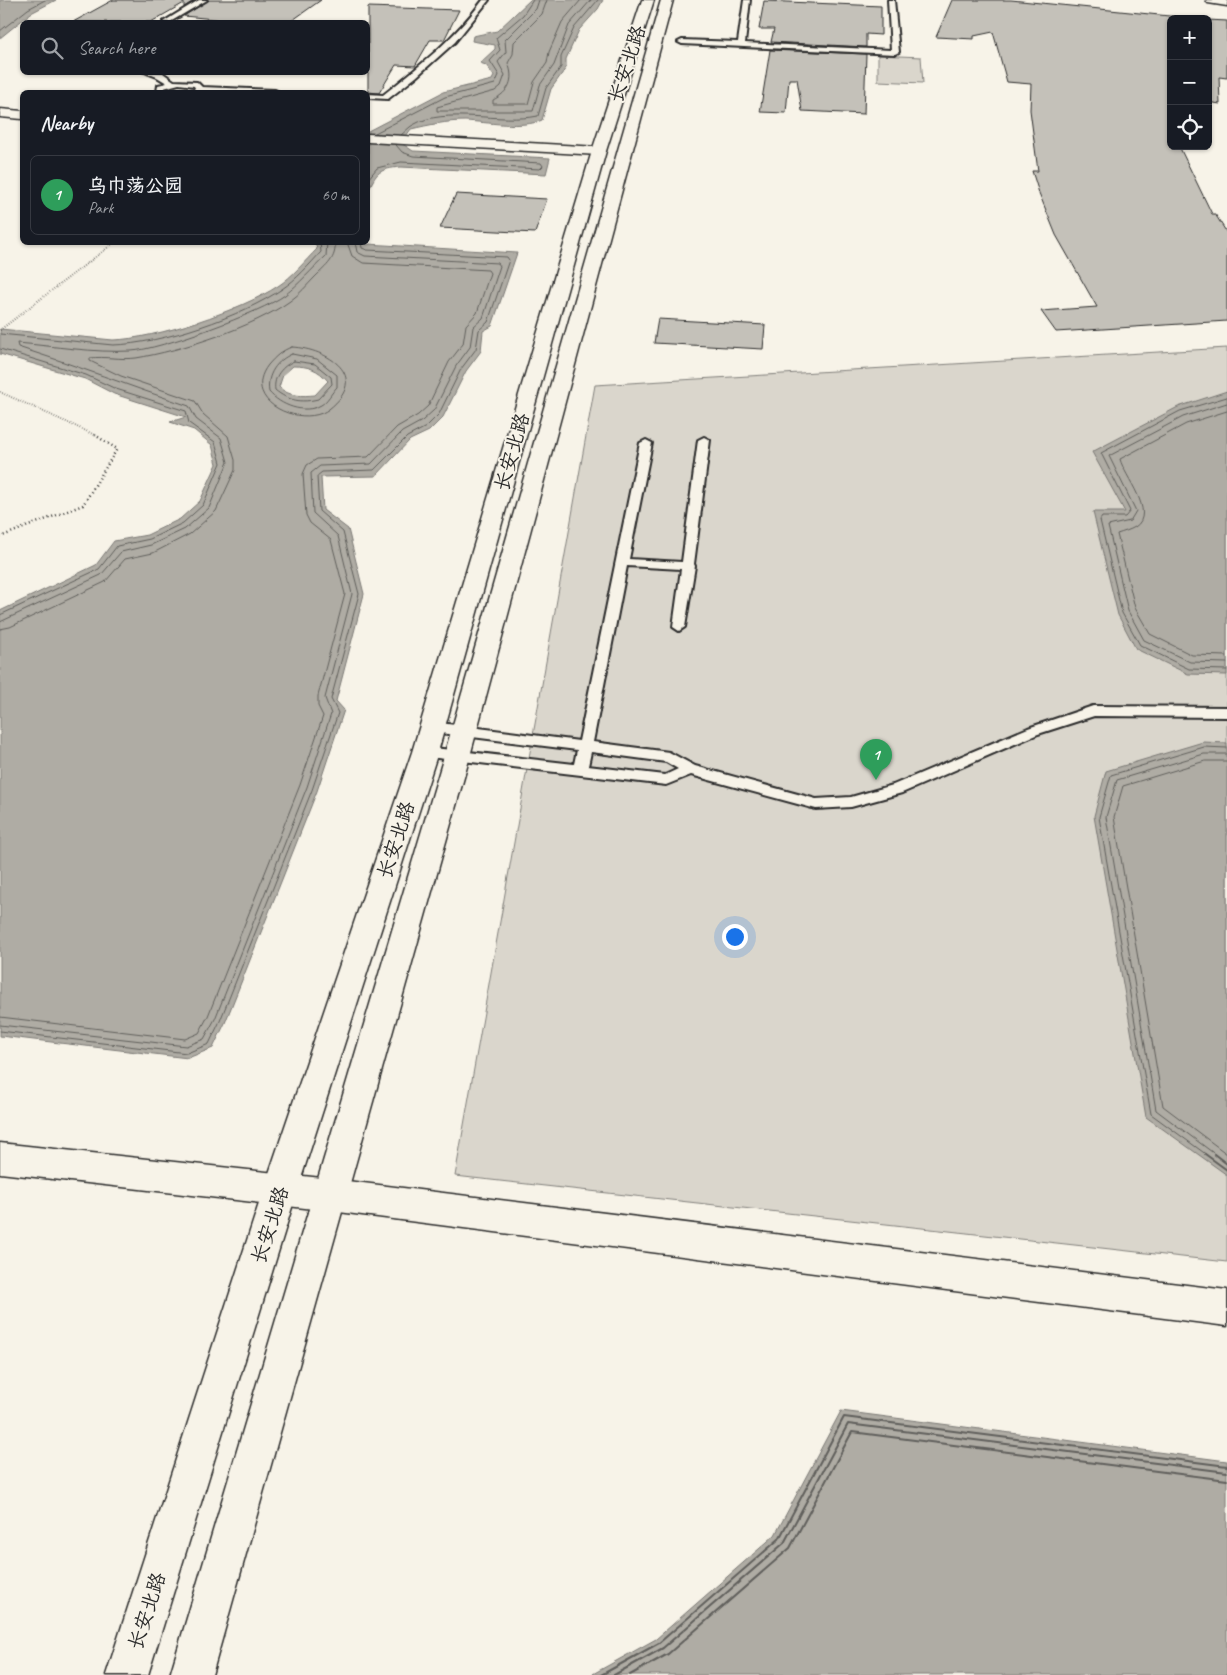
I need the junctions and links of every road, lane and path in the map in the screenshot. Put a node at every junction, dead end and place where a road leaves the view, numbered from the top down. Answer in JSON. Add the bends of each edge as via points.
{"nodes":[{"id":1,"x":204,"y":0,"type":"edge"},
{"id":2,"x":486,"y":0,"type":"edge"},
{"id":3,"x":648,"y":0,"type":"edge"},
{"id":4,"x":667,"y":0,"type":"edge"},
{"id":5,"x":747,"y":0,"type":"edge"},
{"id":6,"x":891,"y":0,"type":"edge"},
{"id":7,"x":1212,"y":0,"type":"edge"},
{"id":8,"x":1227,"y":2,"type":"edge"},
{"id":9,"x":169,"y":20,"type":"edge"},
{"id":10,"x":682,"y":42,"type":"dead end"},
{"id":11,"x":741,"y":44,"type":"junction"},
{"id":12,"x":160,"y":75,"type":"edge"},
{"id":13,"x":172,"y":83,"type":"junction"},
{"id":14,"x":159,"y":90,"type":"edge"},
{"id":15,"x":197,"y":90,"type":"edge"},
{"id":16,"x":370,"y":96,"type":"edge"},
{"id":17,"x":0,"y":113,"type":"edge"},
{"id":18,"x":20,"y":115,"type":"edge"},
{"id":19,"x":370,"y":138,"type":"edge"},
{"id":20,"x":599,"y":151,"type":"junction"},
{"id":21,"x":111,"y":245,"type":"edge"},
{"id":22,"x":0,"y":330,"type":"edge"},
{"id":23,"x":0,"y":392,"type":"edge"},
{"id":24,"x":704,"y":440,"type":"dead end"},
{"id":25,"x":646,"y":443,"type":"dead end"},
{"id":26,"x":0,"y":537,"type":"edge"},
{"id":27,"x":624,"y":562,"type":"junction"},
{"id":28,"x":688,"y":566,"type":"junction"},
{"id":29,"x":679,"y":627,"type":"dead end"},
{"id":30,"x":1227,"y":712,"type":"edge"},
{"id":31,"x":428,"y":740,"type":"junction"},
{"id":32,"x":460,"y":744,"type":"junction"},
{"id":33,"x":586,"y":746,"type":"junction"},
{"id":34,"x":580,"y":770,"type":"junction"},
{"id":35,"x":690,"y":770,"type":"junction"},
{"id":36,"x":0,"y":1158,"type":"edge"},
{"id":37,"x":280,"y":1191,"type":"junction"},
{"id":38,"x":331,"y":1195,"type":"junction"},
{"id":39,"x":1227,"y":1308,"type":"edge"},
{"id":40,"x":127,"y":1675,"type":"edge"},
{"id":41,"x":191,"y":1675,"type":"edge"}],
"edges":[{"from":1,"to":9,"type":"lane"},
{"from":2,"to":16,"type":"lane","via":[[456,38],[434,59],[385,97]]},
{"from":3,"to":20,"type":"main road","name":"长安北路"},
{"from":4,"to":32,"type":"main road","name":"长安北路"},
{"from":5,"to":11,"type":"lane"},
{"from":6,"to":11,"type":"lane","via":[[895,52]]},
{"from":7,"to":8,"type":"main road"},
{"from":10,"to":11,"type":"lane"},
{"from":12,"to":13,"type":"lane"},
{"from":13,"to":14,"type":"lane"},
{"from":13,"to":15,"type":"lane","via":[[193,82],[197,84]]},
{"from":17,"to":18,"type":"main road"},
{"from":19,"to":20,"type":"main road"},
{"from":20,"to":31,"type":"main road","name":"长安北路"},
{"from":21,"to":22,"type":"path"},
{"from":23,"to":26,"type":"path","via":[[91,432],[117,449],[83,505]]},
{"from":24,"to":28,"type":"lane"},
{"from":25,"to":27,"type":"lane"},
{"from":27,"to":28,"type":"lane"},
{"from":27,"to":33,"type":"lane"},
{"from":28,"to":29,"type":"lane"},
{"from":30,"to":35,"type":"lane","via":[[1093,712],[1033,731],[897,789],[851,802],[816,804]]},
{"from":31,"to":32,"type":"lane"},
{"from":31,"to":32,"type":"lane"},
{"from":31,"to":37,"type":"main road","name":"长安北路"},
{"from":32,"to":33,"type":"lane"},
{"from":32,"to":34,"type":"lane"},
{"from":32,"to":38,"type":"main road","name":"长安北路"},
{"from":33,"to":34,"type":"lane"},
{"from":33,"to":35,"type":"lane","via":[[669,757]]},
{"from":34,"to":35,"type":"lane","via":[[666,780]]},
{"from":36,"to":37,"type":"main road"},
{"from":37,"to":38,"type":"main road"},
{"from":37,"to":40,"type":"main road","name":"长安北路"},
{"from":38,"to":39,"type":"main road"},
{"from":38,"to":41,"type":"main road","name":"长安北路"}]}
